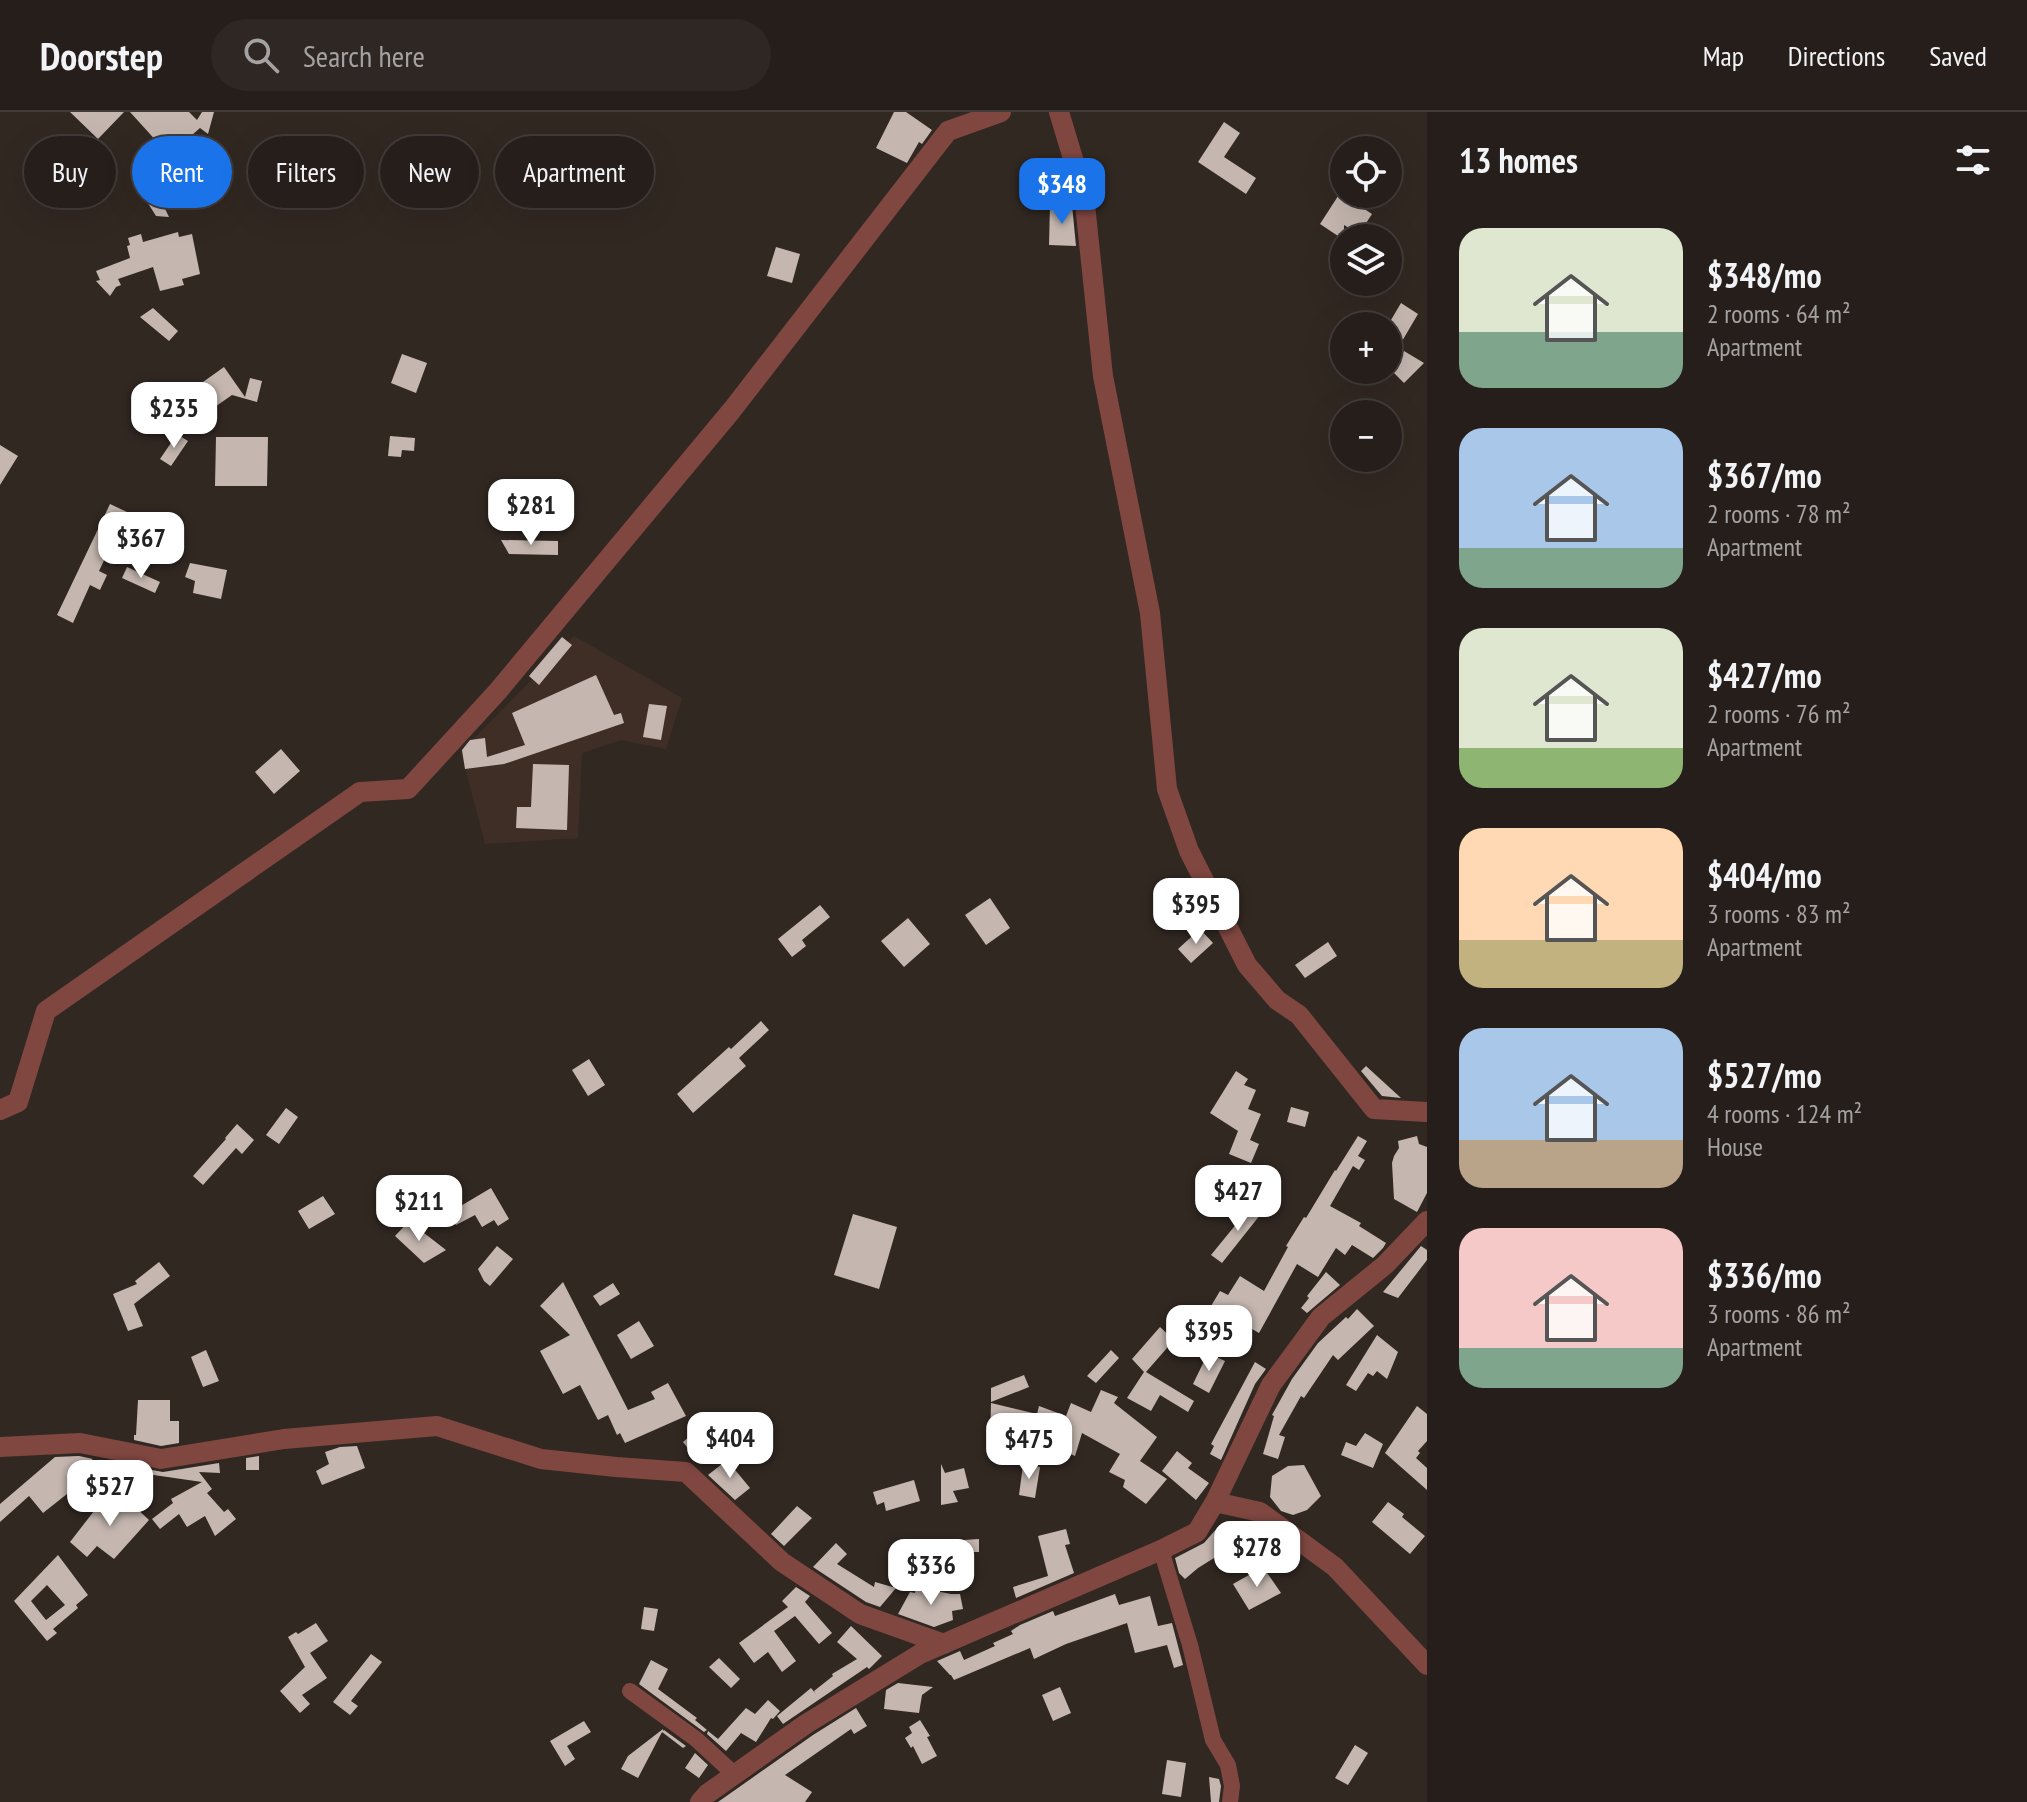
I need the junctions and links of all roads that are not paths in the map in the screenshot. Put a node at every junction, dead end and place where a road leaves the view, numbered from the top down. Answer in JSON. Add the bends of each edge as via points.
{"nodes":[{"id":1,"x":1001,"y":112,"type":"edge"},
{"id":2,"x":1059,"y":112,"type":"edge"},
{"id":3,"x":0,"y":1110,"type":"edge"},
{"id":4,"x":1427,"y":1112,"type":"edge"},
{"id":5,"x":1427,"y":1221,"type":"edge"},
{"id":6,"x":0,"y":1447,"type":"edge"},
{"id":7,"x":1215,"y":1502,"type":"junction"},
{"id":8,"x":1161,"y":1550,"type":"junction"},
{"id":9,"x":944,"y":1644,"type":"junction"},
{"id":10,"x":1427,"y":1665,"type":"edge"},
{"id":11,"x":630,"y":1691,"type":"dead end"},
{"id":12,"x":734,"y":1774,"type":"junction"},
{"id":13,"x":700,"y":1802,"type":"edge"},
{"id":14,"x":1230,"y":1802,"type":"edge"}],
"edges":[{"from":1,"to":3,"type":"street","via":[[948,131],[732,410],[498,691],[408,789],[360,792],[46,1011],[18,1102]]},
{"from":2,"to":4,"type":"street","via":[[1084,195],[1103,376],[1150,613],[1167,789],[1189,851],[1247,965],[1277,1000],[1299,1015],[1374,1109]]},
{"from":5,"to":7,"type":"street","via":[[1385,1265],[1321,1317],[1271,1385]]},
{"from":6,"to":9,"type":"street","via":[[80,1443],[161,1459],[284,1439],[437,1426],[541,1459],[686,1472],[782,1562],[860,1614]]},
{"from":7,"to":8,"type":"street","via":[[1197,1532]]},
{"from":7,"to":10,"type":"street","via":[[1260,1512],[1335,1567]]},
{"from":8,"to":9,"type":"street"},
{"from":8,"to":14,"type":"street","via":[[1213,1740],[1228,1765]]},
{"from":9,"to":12,"type":"street","via":[[806,1724]]},
{"from":11,"to":12,"type":"street"},
{"from":12,"to":13,"type":"street"}]}
